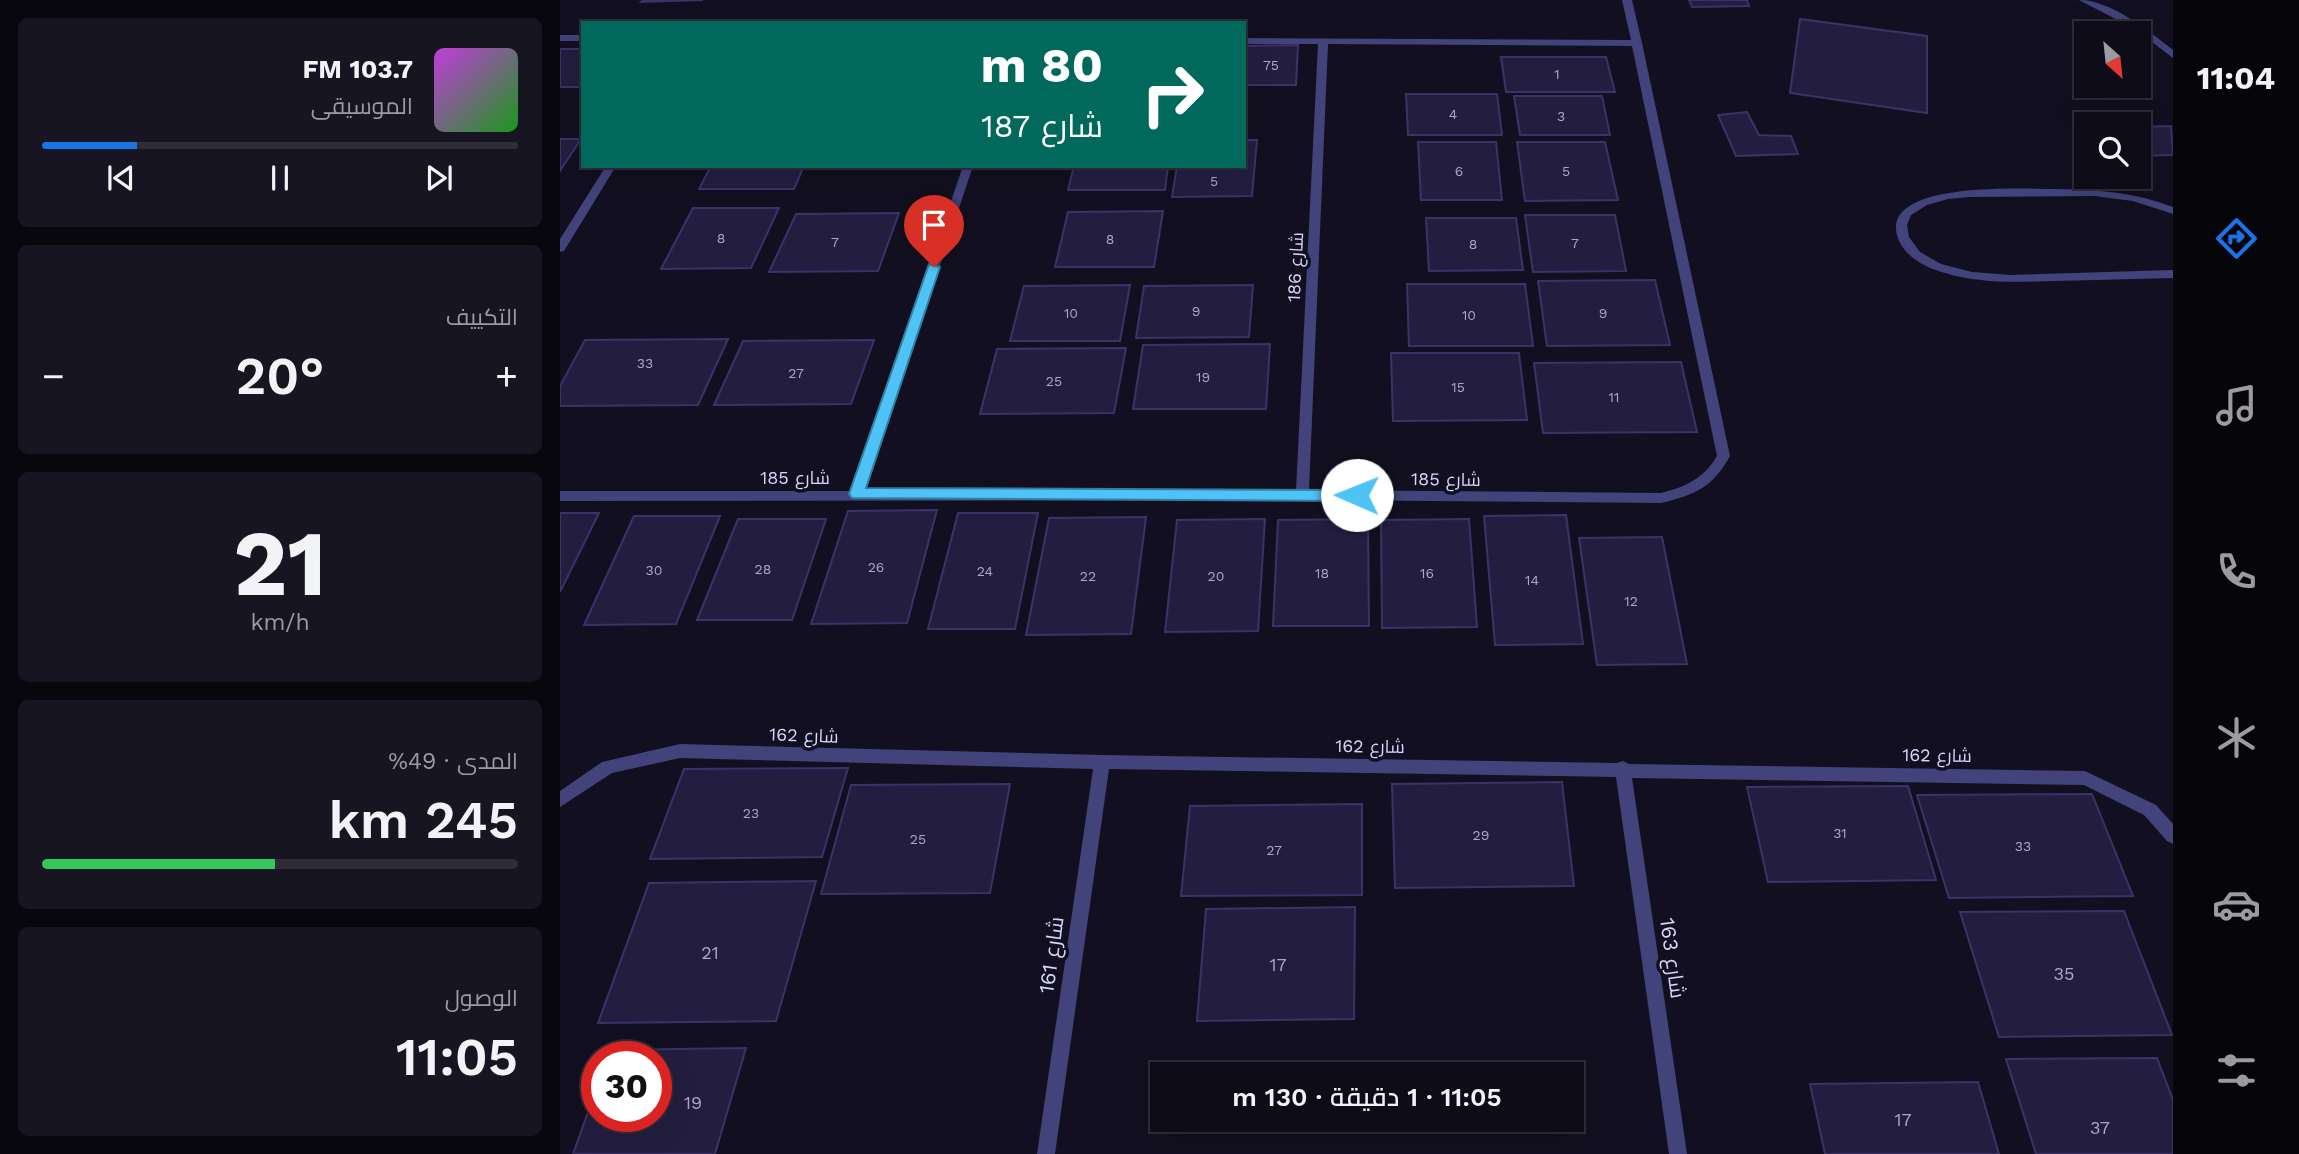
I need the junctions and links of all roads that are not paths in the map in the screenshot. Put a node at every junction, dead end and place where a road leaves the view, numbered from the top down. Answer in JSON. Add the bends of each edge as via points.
{"nodes":[{"id":1,"x":1628,"y":0,"type":"edge"},
{"id":2,"x":2084,"y":0,"type":"edge"},
{"id":3,"x":560,"y":38,"type":"edge"},
{"id":4,"x":581,"y":38,"type":"edge"},
{"id":5,"x":1246,"y":41,"type":"edge"},
{"id":6,"x":1323,"y":42,"type":"junction"},
{"id":7,"x":1637,"y":43,"type":"junction"},
{"id":8,"x":2173,"y":55,"type":"edge"},
{"id":9,"x":610,"y":168,"type":"edge"},
{"id":10,"x":967,"y":168,"type":"edge"},
{"id":11,"x":2173,"y":211,"type":"edge"},
{"id":12,"x":560,"y":248,"type":"edge"},
{"id":13,"x":2173,"y":274,"type":"edge"},
{"id":14,"x":857,"y":494,"type":"junction"},
{"id":15,"x":1302,"y":495,"type":"junction"},
{"id":16,"x":560,"y":496,"type":"edge"},
{"id":17,"x":1102,"y":762,"type":"junction"},
{"id":18,"x":1623,"y":768,"type":"junction"},
{"id":19,"x":560,"y":800,"type":"edge"},
{"id":20,"x":2173,"y":836,"type":"edge"},
{"id":21,"x":1046,"y":1154,"type":"edge"},
{"id":22,"x":1678,"y":1154,"type":"edge"}],
"edges":[{"from":1,"to":7,"type":"street","name":"شارع 185"},
{"from":2,"to":8,"type":"street","via":[[2138,27]]},
{"from":3,"to":4,"type":"street"},
{"from":5,"to":6,"type":"street"},
{"from":6,"to":7,"type":"street"},
{"from":6,"to":15,"type":"street","name":"شارع 186"},
{"from":7,"to":15,"type":"street","name":"شارع 185","via":[[1724,456],[1716,474],[1697,489],[1661,498]]},
{"from":9,"to":12,"type":"street"},
{"from":10,"to":14,"type":"street"},
{"from":11,"to":13,"type":"street","via":[[2094,191],[1959,194],[1910,209],[1902,234],[1906,247],[1923,260],[1974,276]]},
{"from":14,"to":15,"type":"street","name":"شارع 185"},
{"from":14,"to":16,"type":"street","name":"شارع 185"},
{"from":17,"to":18,"type":"street","name":"شارع 162"},
{"from":17,"to":19,"type":"street","name":"شارع 162","via":[[680,751],[608,767]]},
{"from":17,"to":21,"type":"street","name":"شارع 161"},
{"from":18,"to":20,"type":"street","name":"شارع 162","via":[[2085,778],[2150,810]]},
{"from":18,"to":22,"type":"street","name":"شارع 163"}]}
